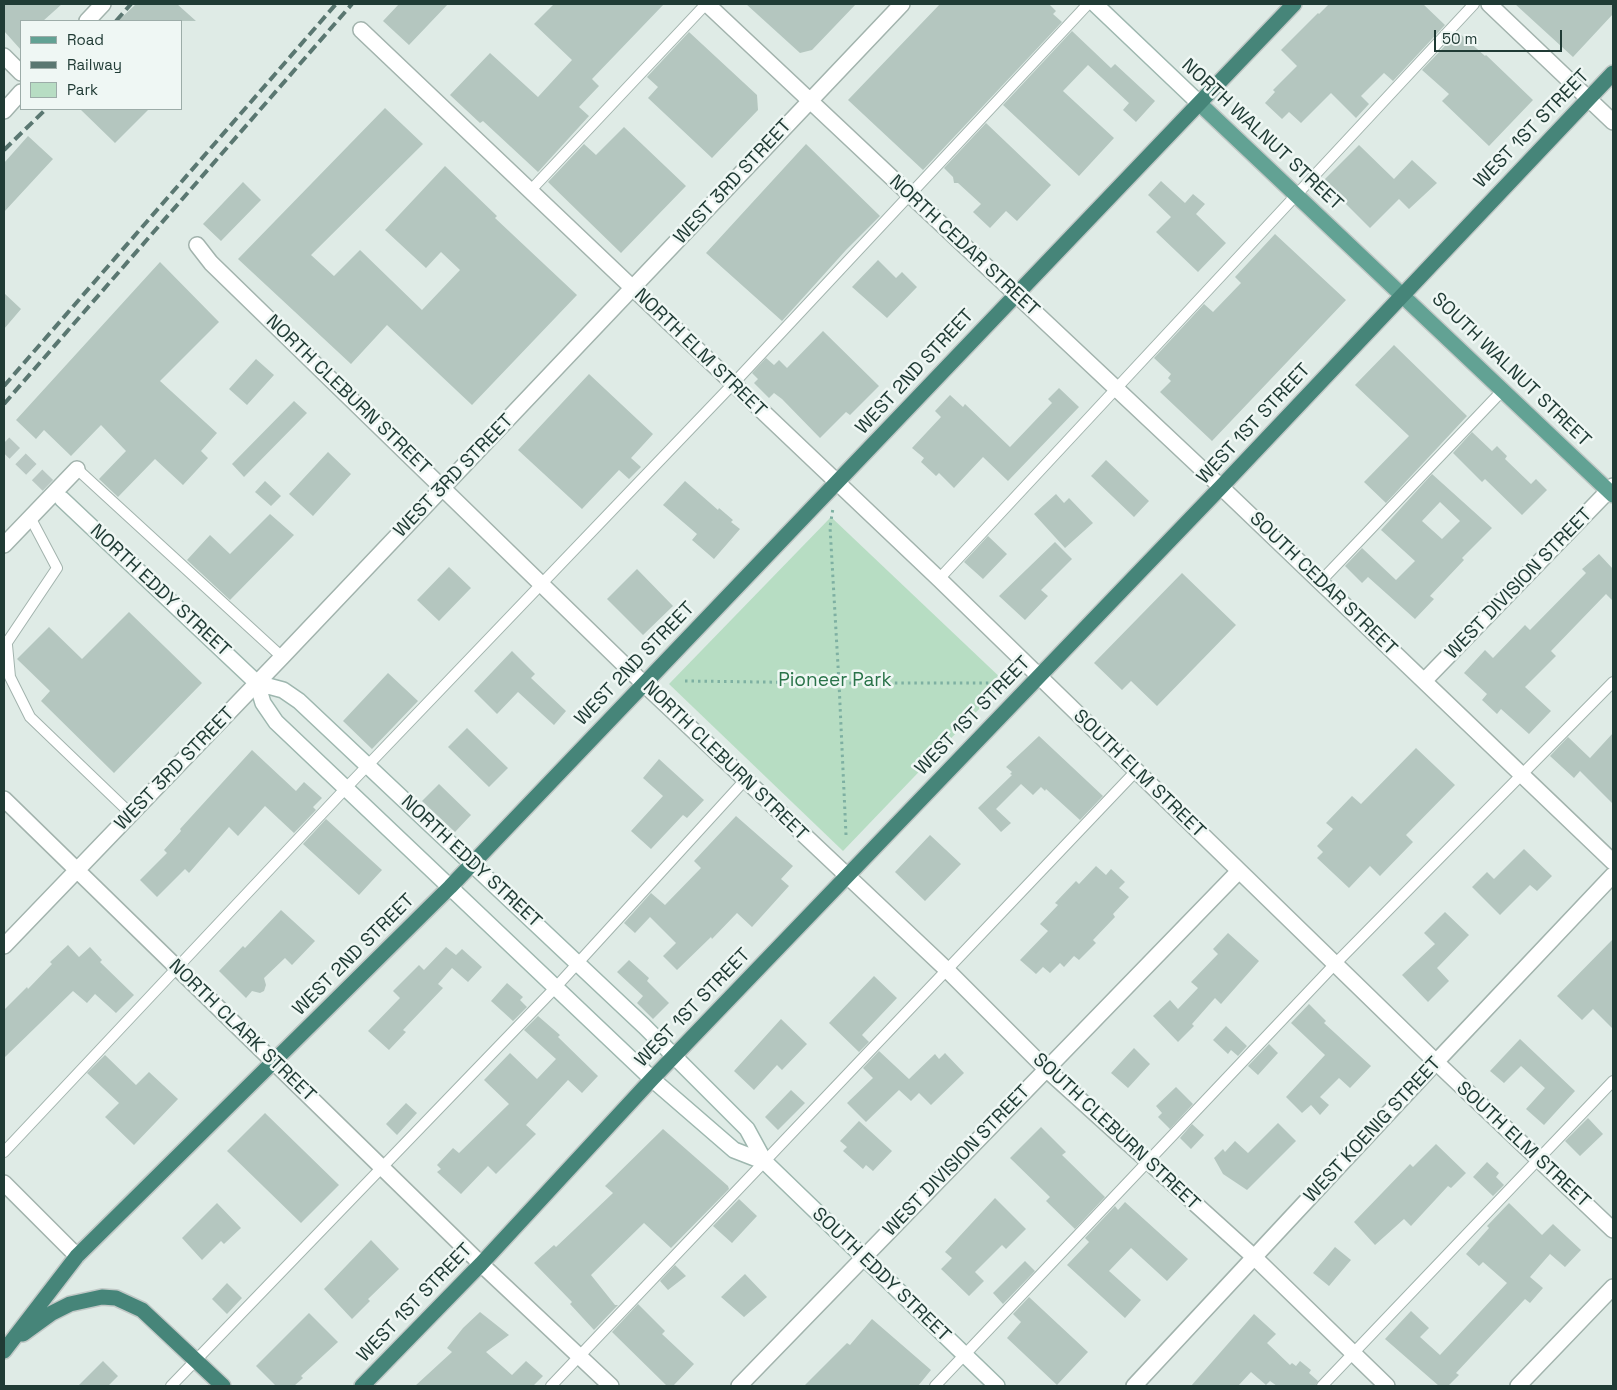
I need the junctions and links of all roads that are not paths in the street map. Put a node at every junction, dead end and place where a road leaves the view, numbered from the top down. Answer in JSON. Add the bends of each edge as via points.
{"nodes":[{"id":1,"x":103,"y":4,"type":"edge"},
{"id":2,"x":706,"y":4,"type":"edge"},
{"id":3,"x":902,"y":4,"type":"edge"},
{"id":4,"x":1088,"y":4,"type":"edge"},
{"id":5,"x":1095,"y":4,"type":"edge"},
{"id":6,"x":1294,"y":4,"type":"edge"},
{"id":7,"x":1474,"y":4,"type":"edge"},
{"id":8,"x":1489,"y":4,"type":"edge"},
{"id":9,"x":88,"y":20,"type":"edge"},
{"id":10,"x":361,"y":30,"type":"dead end"},
{"id":11,"x":4,"y":56,"type":"edge"},
{"id":12,"x":20,"y":72,"type":"edge"},
{"id":13,"x":1613,"y":73,"type":"edge"},
{"id":14,"x":20,"y":93,"type":"edge"},
{"id":15,"x":1589,"y":98,"type":"junction"},
{"id":16,"x":810,"y":100,"type":"junction"},
{"id":17,"x":1200,"y":104,"type":"junction"},
{"id":18,"x":4,"y":111,"type":"edge"},
{"id":19,"x":1613,"y":122,"type":"edge"},
{"id":20,"x":530,"y":191,"type":"junction"},
{"id":21,"x":1296,"y":195,"type":"junction"},
{"id":22,"x":910,"y":196,"type":"junction"},
{"id":23,"x":197,"y":245,"type":"dead end"},
{"id":24,"x":633,"y":288,"type":"junction"},
{"id":25,"x":1403,"y":295,"type":"junction"},
{"id":26,"x":1016,"y":296,"type":"junction"},
{"id":27,"x":733,"y":384,"type":"junction"},
{"id":28,"x":1116,"y":389,"type":"junction"},
{"id":29,"x":1502,"y":391,"type":"junction"},
{"id":30,"x":77,"y":469,"type":"joint"},
{"id":31,"x":837,"y":483,"type":"junction"},
{"id":32,"x":1221,"y":487,"type":"junction"},
{"id":33,"x":443,"y":488,"type":"junction"},
{"id":34,"x":1612,"y":491,"type":"edge"},
{"id":35,"x":62,"y":499,"type":"tunnel mouth"},
{"id":36,"x":30,"y":517,"type":"junction"},
{"id":37,"x":4,"y":545,"type":"edge"},
{"id":38,"x":939,"y":579,"type":"junction"},
{"id":39,"x":1320,"y":582,"type":"junction"},
{"id":40,"x":542,"y":584,"type":"junction"},
{"id":41,"x":5,"y":646,"type":"edge"},
{"id":42,"x":282,"y":657,"type":"junction"},
{"id":43,"x":1039,"y":676,"type":"junction"},
{"id":44,"x":1424,"y":682,"type":"junction"},
{"id":45,"x":1613,"y":682,"type":"edge"},
{"id":46,"x":257,"y":683,"type":"junction"},
{"id":47,"x":643,"y":683,"type":"junction"},
{"id":48,"x":369,"y":765,"type":"junction"},
{"id":49,"x":1136,"y":771,"type":"junction"},
{"id":50,"x":1522,"y":775,"type":"junction"},
{"id":51,"x":745,"y":780,"type":"junction"},
{"id":52,"x":346,"y":788,"type":"junction"},
{"id":53,"x":4,"y":799,"type":"edge"},
{"id":54,"x":131,"y":814,"type":"junction"},
{"id":55,"x":1613,"y":862,"type":"edge"},
{"id":56,"x":473,"y":863,"type":"junction"},
{"id":57,"x":77,"y":870,"type":"junction"},
{"id":58,"x":1239,"y":871,"type":"junction"},
{"id":59,"x":1613,"y":875,"type":"edge"},
{"id":60,"x":847,"y":877,"type":"junction"},
{"id":61,"x":450,"y":887,"type":"junction"},
{"id":62,"x":4,"y":946,"type":"edge"},
{"id":63,"x":578,"y":963,"type":"junction"},
{"id":64,"x":1335,"y":964,"type":"junction"},
{"id":65,"x":178,"y":968,"type":"junction"},
{"id":66,"x":946,"y":969,"type":"junction"},
{"id":67,"x":556,"y":987,"type":"junction"},
{"id":68,"x":674,"y":1056,"type":"junction"},
{"id":69,"x":273,"y":1062,"type":"junction"},
{"id":70,"x":1436,"y":1062,"type":"junction"},
{"id":71,"x":1046,"y":1069,"type":"junction"},
{"id":72,"x":652,"y":1079,"type":"junction"},
{"id":73,"x":1613,"y":1081,"type":"edge"},
{"id":74,"x":4,"y":1152,"type":"edge"},
{"id":75,"x":1539,"y":1159,"type":"junction"},
{"id":76,"x":764,"y":1162,"type":"junction"},
{"id":77,"x":1147,"y":1162,"type":"junction"},
{"id":78,"x":382,"y":1167,"type":"junction"},
{"id":79,"x":4,"y":1182,"type":"edge"},
{"id":80,"x":1613,"y":1230,"type":"edge"},
{"id":81,"x":77,"y":1256,"type":"junction"},
{"id":82,"x":862,"y":1258,"type":"junction"},
{"id":83,"x":1254,"y":1258,"type":"junction"},
{"id":84,"x":481,"y":1264,"type":"junction"},
{"id":85,"x":1613,"y":1287,"type":"edge"},
{"id":86,"x":6,"y":1348,"type":"edge"},
{"id":87,"x":1353,"y":1354,"type":"junction"},
{"id":88,"x":964,"y":1356,"type":"junction"},
{"id":89,"x":579,"y":1357,"type":"junction"},
{"id":90,"x":197,"y":1361,"type":"junction"},
{"id":91,"x":172,"y":1386,"type":"edge"},
{"id":92,"x":223,"y":1386,"type":"edge"},
{"id":93,"x":362,"y":1386,"type":"edge"},
{"id":94,"x":551,"y":1386,"type":"edge"},
{"id":95,"x":610,"y":1386,"type":"edge"},
{"id":96,"x":739,"y":1386,"type":"edge"},
{"id":97,"x":936,"y":1386,"type":"edge"},
{"id":98,"x":997,"y":1386,"type":"edge"},
{"id":99,"x":1134,"y":1386,"type":"edge"},
{"id":100,"x":1322,"y":1386,"type":"edge"},
{"id":101,"x":1387,"y":1386,"type":"edge"},
{"id":102,"x":1518,"y":1386,"type":"edge"}],
"edges":[{"from":1,"to":9,"type":"street"},
{"from":2,"to":16,"type":"street","name":"NORTH CEDAR STREET"},
{"from":2,"to":20,"type":"lane"},
{"from":3,"to":16,"type":"street","name":"WEST 3RD STREET"},
{"from":4,"to":22,"type":"lane"},
{"from":5,"to":17,"type":"street","name":"NORTH WALNUT STREET"},
{"from":6,"to":17,"type":"highway","name":"WEST 2ND STREET"},
{"from":7,"to":21,"type":"lane"},
{"from":8,"to":15,"type":"street"},
{"from":10,"to":20,"type":"street","name":"NORTH ELM STREET"},
{"from":11,"to":12,"type":"street"},
{"from":13,"to":15,"type":"highway","name":"WEST 1ST STREET"},
{"from":14,"to":18,"type":"street"},
{"from":15,"to":19,"type":"street"},
{"from":15,"to":25,"type":"highway","name":"WEST 1ST STREET"},
{"from":16,"to":22,"type":"street","name":"NORTH CEDAR STREET"},
{"from":16,"to":24,"type":"street","name":"WEST 3RD STREET"},
{"from":17,"to":21,"type":"main road","name":"NORTH WALNUT STREET"},
{"from":17,"to":26,"type":"highway","name":"WEST 2ND STREET"},
{"from":20,"to":24,"type":"street","name":"NORTH ELM STREET"},
{"from":21,"to":25,"type":"main road","name":"NORTH WALNUT STREET"},
{"from":21,"to":28,"type":"lane"},
{"from":22,"to":26,"type":"street","name":"NORTH CEDAR STREET"},
{"from":22,"to":27,"type":"lane"},
{"from":23,"to":33,"type":"street","name":"NORTH CLEBURN STREET","via":[[211,263]]},
{"from":24,"to":27,"type":"street","name":"NORTH ELM STREET"},
{"from":24,"to":33,"type":"street","name":"WEST 3RD STREET"},
{"from":25,"to":29,"type":"main road","name":"SOUTH WALNUT STREET"},
{"from":25,"to":32,"type":"highway","name":"WEST 1ST STREET"},
{"from":26,"to":28,"type":"street","name":"NORTH CEDAR STREET"},
{"from":26,"to":31,"type":"highway","name":"WEST 2ND STREET"},
{"from":27,"to":31,"type":"street","name":"NORTH ELM STREET"},
{"from":27,"to":40,"type":"lane"},
{"from":28,"to":32,"type":"street","name":"NORTH CEDAR STREET"},
{"from":28,"to":38,"type":"lane"},
{"from":29,"to":34,"type":"main road","name":"SOUTH WALNUT STREET"},
{"from":29,"to":39,"type":"lane"},
{"from":30,"to":36,"type":"street"},
{"from":30,"to":42,"type":"lane"},
{"from":31,"to":38,"type":"street","name":"NORTH ELM STREET"},
{"from":31,"to":47,"type":"highway","name":"WEST 2ND STREET"},
{"from":32,"to":39,"type":"street","name":"SOUTH CEDAR STREET"},
{"from":32,"to":43,"type":"highway","name":"WEST 1ST STREET"},
{"from":33,"to":40,"type":"street","name":"NORTH CLEBURN STREET"},
{"from":33,"to":42,"type":"street","name":"WEST 3RD STREET"},
{"from":34,"to":44,"type":"street","name":"WEST DIVISION STREET"},
{"from":35,"to":46,"type":"street","name":"NORTH EDDY STREET"},
{"from":36,"to":37,"type":"street"},
{"from":36,"to":41,"type":"lane","via":[[57,568]]},
{"from":38,"to":43,"type":"street","name":"NORTH ELM STREET"},
{"from":39,"to":44,"type":"street","name":"SOUTH CEDAR STREET"},
{"from":40,"to":47,"type":"street","name":"NORTH CLEBURN STREET"},
{"from":40,"to":48,"type":"lane"},
{"from":41,"to":54,"type":"lane","via":[[10,677],[30,717]]},
{"from":42,"to":46,"type":"street","name":"WEST 3RD STREET"},
{"from":43,"to":49,"type":"street","name":"SOUTH ELM STREET"},
{"from":43,"to":60,"type":"highway","name":"WEST 1ST STREET"},
{"from":44,"to":50,"type":"street","name":"SOUTH CEDAR STREET"},
{"from":45,"to":50,"type":"lane"},
{"from":46,"to":48,"type":"street","name":"NORTH EDDY STREET","via":[[283,690],[299,701]]},
{"from":46,"to":52,"type":"street","name":"NORTH EDDY STREET","via":[[263,703],[276,722]]},
{"from":46,"to":54,"type":"street","name":"WEST 3RD STREET"},
{"from":47,"to":51,"type":"street","name":"NORTH CLEBURN STREET"},
{"from":47,"to":56,"type":"highway","name":"WEST 2ND STREET"},
{"from":48,"to":52,"type":"lane"},
{"from":48,"to":56,"type":"street","name":"NORTH EDDY STREET"},
{"from":49,"to":58,"type":"street","name":"SOUTH ELM STREET"},
{"from":49,"to":66,"type":"lane"},
{"from":50,"to":55,"type":"street"},
{"from":50,"to":64,"type":"lane"},
{"from":51,"to":60,"type":"street","name":"NORTH CLEBURN STREET"},
{"from":51,"to":63,"type":"lane"},
{"from":52,"to":61,"type":"street","name":"NORTH EDDY STREET"},
{"from":52,"to":65,"type":"lane"},
{"from":53,"to":57,"type":"street","name":"NORTH CLARK STREET"},
{"from":54,"to":57,"type":"street","name":"WEST 3RD STREET"},
{"from":56,"to":61,"type":"highway","name":"WEST 2ND STREET"},
{"from":56,"to":63,"type":"street","name":"NORTH EDDY STREET"},
{"from":57,"to":62,"type":"street","name":"WEST 3RD STREET"},
{"from":57,"to":65,"type":"street","name":"NORTH CLARK STREET"},
{"from":58,"to":64,"type":"street","name":"SOUTH ELM STREET"},
{"from":58,"to":71,"type":"street","name":"WEST DIVISION STREET"},
{"from":59,"to":70,"type":"street","name":"WEST KOENIG STREET"},
{"from":60,"to":66,"type":"street","name":"SOUTH CLEBURN STREET"},
{"from":60,"to":68,"type":"highway","name":"WEST 1ST STREET"},
{"from":61,"to":67,"type":"street","name":"NORTH EDDY STREET"},
{"from":61,"to":69,"type":"highway","name":"WEST 2ND STREET"},
{"from":63,"to":67,"type":"lane"},
{"from":63,"to":68,"type":"street","name":"NORTH EDDY STREET"},
{"from":64,"to":70,"type":"street","name":"SOUTH ELM STREET"},
{"from":64,"to":77,"type":"lane"},
{"from":65,"to":69,"type":"street","name":"NORTH CLARK STREET"},
{"from":65,"to":74,"type":"lane"},
{"from":66,"to":71,"type":"street","name":"SOUTH CLEBURN STREET"},
{"from":66,"to":76,"type":"lane"},
{"from":67,"to":72,"type":"street","name":"NORTH EDDY STREET"},
{"from":67,"to":78,"type":"lane"},
{"from":68,"to":72,"type":"highway","name":"WEST 1ST STREET"},
{"from":68,"to":76,"type":"street","name":"SOUTH EDDY STREET","via":[[746,1129]]},
{"from":69,"to":78,"type":"street","name":"NORTH CLARK STREET"},
{"from":69,"to":81,"type":"highway","name":"WEST 2ND STREET"},
{"from":70,"to":75,"type":"street","name":"SOUTH ELM STREET"},
{"from":70,"to":83,"type":"street","name":"WEST KOENIG STREET"},
{"from":71,"to":77,"type":"street","name":"SOUTH CLEBURN STREET"},
{"from":71,"to":82,"type":"street","name":"WEST DIVISION STREET"},
{"from":72,"to":76,"type":"street","name":"SOUTH EDDY STREET","via":[[734,1150]]},
{"from":72,"to":84,"type":"highway","name":"WEST 1ST STREET"},
{"from":73,"to":75,"type":"lane"},
{"from":75,"to":80,"type":"street","name":"SOUTH ELM STREET"},
{"from":75,"to":87,"type":"lane"},
{"from":76,"to":82,"type":"street","name":"SOUTH EDDY STREET"},
{"from":76,"to":89,"type":"lane"},
{"from":77,"to":83,"type":"street","name":"SOUTH CLEBURN STREET"},
{"from":77,"to":88,"type":"lane"},
{"from":78,"to":84,"type":"street","name":"NORTH CLARK STREET"},
{"from":78,"to":90,"type":"lane"},
{"from":79,"to":81,"type":"street"},
{"from":81,"to":86,"type":"highway","name":"WEST 2ND STREET"},
{"from":82,"to":88,"type":"street","name":"SOUTH EDDY STREET"},
{"from":82,"to":96,"type":"street","name":"WEST DIVISION STREET"},
{"from":83,"to":87,"type":"street","name":"SOUTH CLEBURN STREET"},
{"from":83,"to":99,"type":"street","name":"WEST KOENIG STREET"},
{"from":84,"to":89,"type":"street","name":"NORTH CLARK STREET"},
{"from":84,"to":93,"type":"highway","name":"WEST 1ST STREET"},
{"from":85,"to":102,"type":"street"},
{"from":86,"to":90,"type":"highway","via":[[52,1313],[70,1304],[102,1296],[123,1300],[142,1310]]},
{"from":87,"to":100,"type":"lane"},
{"from":87,"to":101,"type":"street","name":"SOUTH CLEBURN STREET"},
{"from":88,"to":97,"type":"lane"},
{"from":88,"to":98,"type":"street","name":"SOUTH EDDY STREET"},
{"from":89,"to":94,"type":"lane"},
{"from":89,"to":95,"type":"street","name":"NORTH CLARK STREET"},
{"from":90,"to":91,"type":"lane"},
{"from":90,"to":92,"type":"highway"}]}
